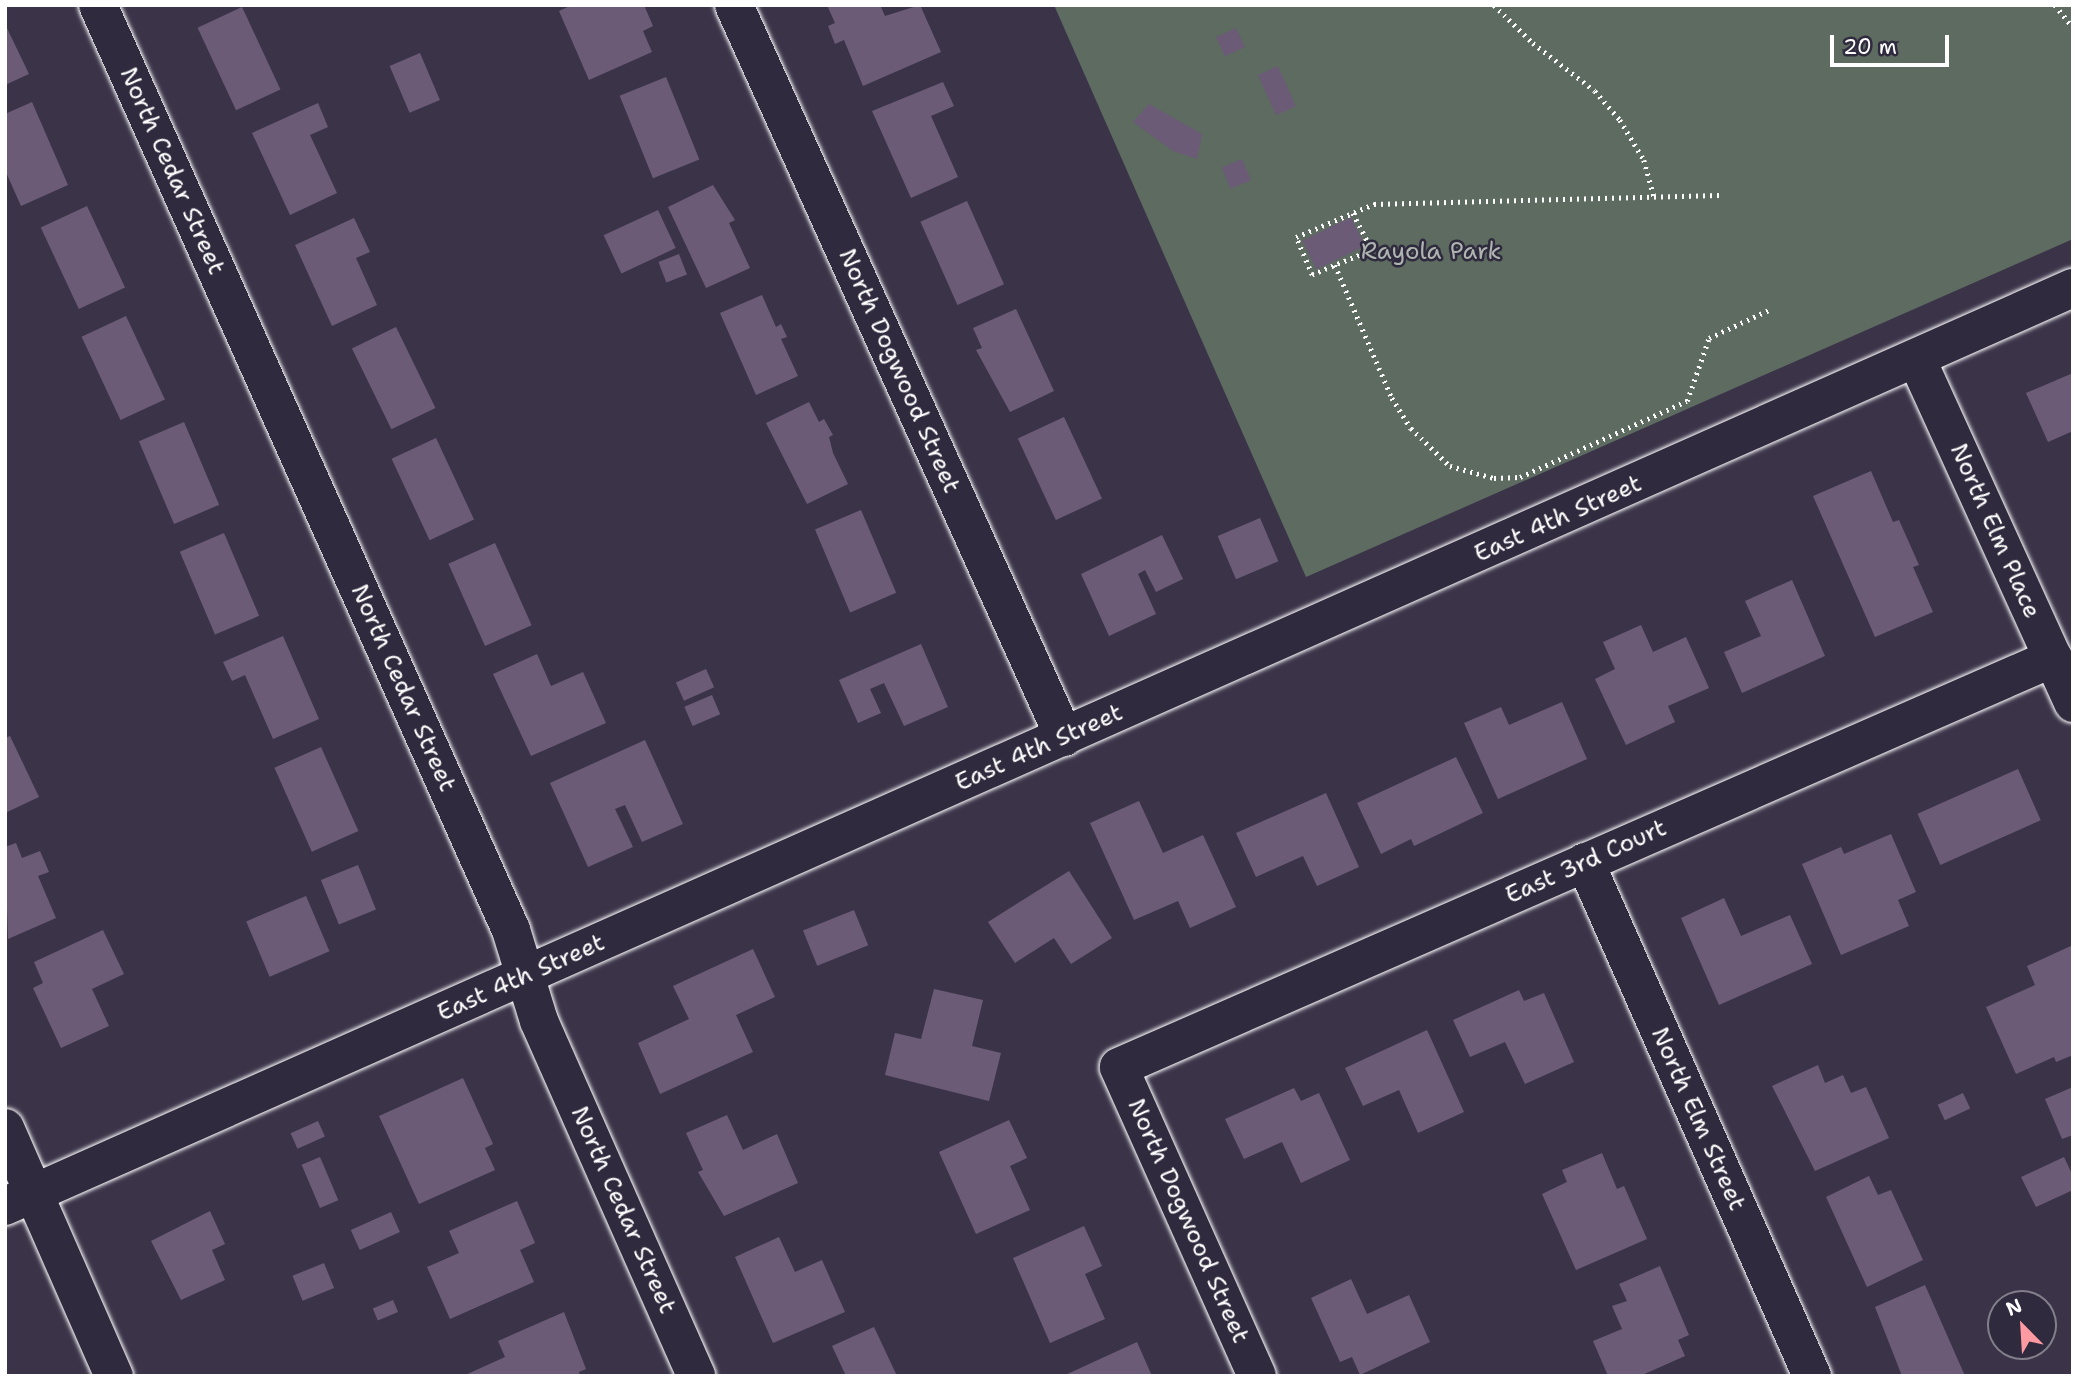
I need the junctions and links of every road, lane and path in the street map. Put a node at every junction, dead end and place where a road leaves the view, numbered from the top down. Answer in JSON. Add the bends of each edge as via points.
{"nodes":[{"id":1,"x":98,"y":5,"type":"edge"},
{"id":2,"x":734,"y":5,"type":"edge"},
{"id":3,"x":1494,"y":5,"type":"edge"},
{"id":4,"x":2055,"y":5,"type":"edge"},
{"id":5,"x":2073,"y":27,"type":"edge"},
{"id":6,"x":1720,"y":195,"type":"dead end"},
{"id":7,"x":1655,"y":200,"type":"junction"},
{"id":8,"x":1353,"y":213,"type":"junction"},
{"id":9,"x":1335,"y":265,"type":"junction"},
{"id":10,"x":2073,"y":288,"type":"edge"},
{"id":11,"x":1769,"y":310,"type":"dead end"},
{"id":12,"x":1917,"y":360,"type":"junction"},
{"id":13,"x":2053,"y":658,"type":"junction"},
{"id":14,"x":2073,"y":703,"type":"edge"},
{"id":15,"x":1064,"y":737,"type":"junction"},
{"id":16,"x":1585,"y":862,"type":"junction"},
{"id":17,"x":525,"y":977,"type":"junction"},
{"id":18,"x":1119,"y":1067,"type":"joint"},
{"id":19,"x":5,"y":1128,"type":"edge"},
{"id":20,"x":20,"y":1200,"type":"edge"},
{"id":21,"x":114,"y":1376,"type":"edge"},
{"id":22,"x":696,"y":1376,"type":"edge"},
{"id":23,"x":1257,"y":1376,"type":"edge"},
{"id":24,"x":1812,"y":1376,"type":"edge"}],
"edges":[{"from":1,"to":17,"type":"street","name":"North Cedar Street","via":[[511,930]]},
{"from":2,"to":15,"type":"street","name":"North Dogwood Street"},
{"from":3,"to":7,"type":"path","via":[[1532,43],[1595,92],[1620,120],[1644,160]]},
{"from":4,"to":5,"type":"path"},
{"from":6,"to":7,"type":"path"},
{"from":7,"to":8,"type":"path","via":[[1374,204]]},
{"from":8,"to":9,"type":"path","via":[[1372,250]]},
{"from":8,"to":9,"type":"path","via":[[1296,237],[1312,275]]},
{"from":9,"to":11,"type":"path","via":[[1392,398],[1411,428],[1450,466],[1494,478],[1520,477],[1687,401],[1709,338]]},
{"from":10,"to":12,"type":"street","name":"East 4th Street"},
{"from":12,"to":13,"type":"street","name":"North Elm Place"},
{"from":12,"to":15,"type":"street","name":"East 4th Street"},
{"from":13,"to":14,"type":"street","name":"North Elm Place"},
{"from":13,"to":16,"type":"street","name":"East 3rd Court"},
{"from":15,"to":17,"type":"street","name":"East 4th Street"},
{"from":16,"to":18,"type":"street","name":"East 3rd Court"},
{"from":16,"to":24,"type":"street","name":"North Elm Street"},
{"from":17,"to":20,"type":"street","name":"East 4th Street"},
{"from":17,"to":22,"type":"street","name":"North Cedar Street","via":[[539,1021]]},
{"from":18,"to":23,"type":"street","name":"North Dogwood Street"},
{"from":19,"to":20,"type":"street"},
{"from":20,"to":21,"type":"street"}]}
